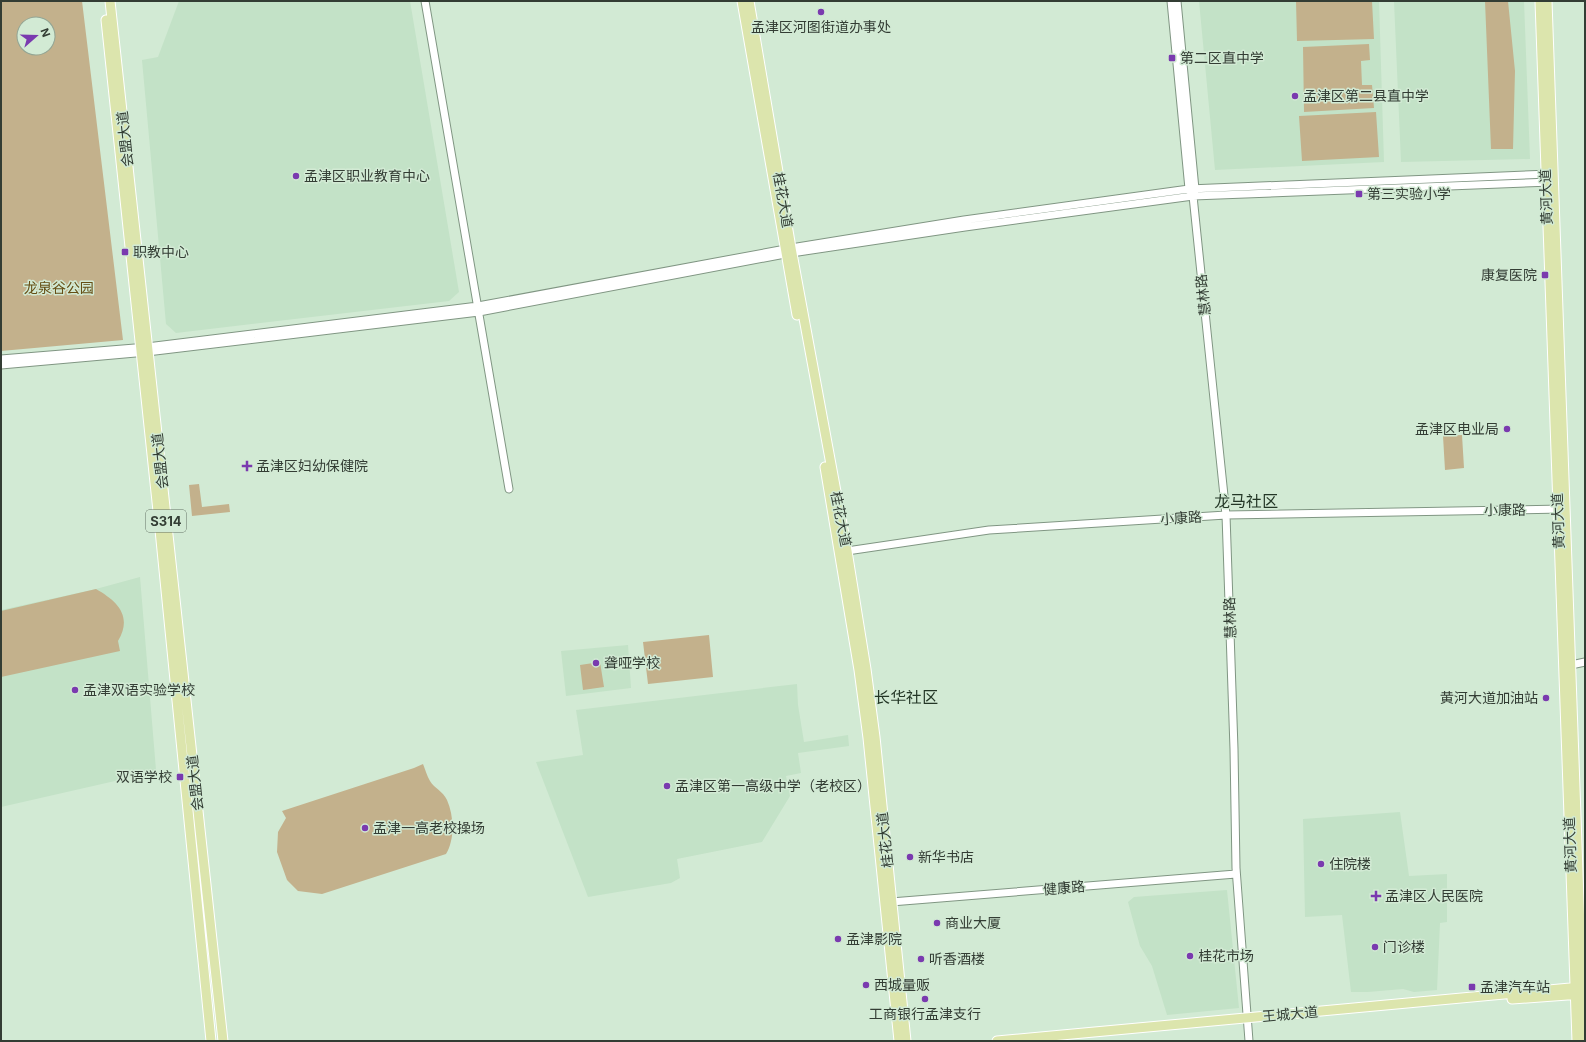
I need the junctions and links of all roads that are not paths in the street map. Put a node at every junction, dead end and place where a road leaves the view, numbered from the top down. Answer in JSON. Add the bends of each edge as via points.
{"nodes":[{"id":1,"x":104,"y":1,"type":"edge"},
{"id":2,"x":110,"y":1,"type":"edge"},
{"id":3,"x":425,"y":1,"type":"edge"},
{"id":4,"x":742,"y":1,"type":"edge"},
{"id":5,"x":749,"y":1,"type":"edge"},
{"id":6,"x":1171,"y":1,"type":"edge"},
{"id":7,"x":1177,"y":1,"type":"edge"},
{"id":8,"x":1540,"y":1,"type":"edge"},
{"id":9,"x":1547,"y":1,"type":"edge"},
{"id":10,"x":1549,"y":178,"type":"junction"},
{"id":11,"x":1192,"y":191,"type":"junction"},
{"id":12,"x":788,"y":251,"type":"junction"},
{"id":13,"x":478,"y":309,"type":"junction"},
{"id":14,"x":144,"y":350,"type":"junction"},
{"id":15,"x":1,"y":359,"type":"edge"},
{"id":16,"x":1,"y":365,"type":"edge"},
{"id":17,"x":509,"y":489,"type":"dead end"},
{"id":18,"x":1565,"y":509,"type":"junction"},
{"id":19,"x":1226,"y":515,"type":"junction"},
{"id":20,"x":847,"y":551,"type":"junction"},
{"id":21,"x":1585,"y":662,"type":"edge"},
{"id":22,"x":1570,"y":665,"type":"junction"},
{"id":23,"x":1236,"y":874,"type":"junction"},
{"id":24,"x":891,"y":902,"type":"junction"},
{"id":25,"x":1579,"y":990,"type":"junction"},
{"id":26,"x":1248,"y":1020,"type":"junction"},
{"id":27,"x":211,"y":1041,"type":"edge"},
{"id":28,"x":223,"y":1041,"type":"edge"},
{"id":29,"x":899,"y":1041,"type":"edge"},
{"id":30,"x":906,"y":1041,"type":"edge"},
{"id":31,"x":997,"y":1041,"type":"edge"},
{"id":32,"x":1048,"y":1041,"type":"edge"},
{"id":33,"x":1249,"y":1041,"type":"edge"},
{"id":34,"x":1577,"y":1041,"type":"edge"},
{"id":35,"x":1584,"y":1041,"type":"edge"}],
"edges":[{"from":1,"to":14,"type":"main road","name":"会盟大道","number":"S314"},
{"from":2,"to":14,"type":"main road","name":"会盟大道","number":"S314"},
{"from":3,"to":13,"type":"street"},
{"from":4,"to":12,"type":"main road","name":"桂花大道"},
{"from":5,"to":12,"type":"main road","name":"桂花大道"},
{"from":6,"to":11,"type":"street","name":"慧林路"},
{"from":7,"to":11,"type":"street","name":"慧林路"},
{"from":8,"to":10,"type":"main road","name":"黄河大道"},
{"from":9,"to":10,"type":"main road","name":"黄河大道"},
{"from":10,"to":11,"type":"street"},
{"from":10,"to":18,"type":"main road","name":"黄河大道"},
{"from":10,"to":25,"type":"main road","name":"黄河大道"},
{"from":11,"to":12,"type":"street","via":[[965,227]]},
{"from":11,"to":19,"type":"street","name":"慧林路"},
{"from":12,"to":13,"type":"street"},
{"from":12,"to":20,"type":"main road","name":"桂花大道"},
{"from":12,"to":29,"type":"main road","name":"桂花大道","via":[[859,670]]},
{"from":13,"to":14,"type":"street"},
{"from":13,"to":17,"type":"street"},
{"from":14,"to":15,"type":"street"},
{"from":14,"to":16,"type":"street"},
{"from":14,"to":27,"type":"main road","name":"会盟大道","number":"S314"},
{"from":14,"to":28,"type":"main road","name":"会盟大道","number":"S314"},
{"from":18,"to":19,"type":"street","name":"小康路"},
{"from":18,"to":22,"type":"main road","name":"黄河大道"},
{"from":19,"to":20,"type":"street","name":"小康路","via":[[989,530]]},
{"from":19,"to":23,"type":"street","name":"慧林路"},
{"from":20,"to":24,"type":"main road","name":"桂花大道","via":[[875,737]]},
{"from":21,"to":22,"type":"street"},
{"from":22,"to":25,"type":"main road","name":"黄河大道"},
{"from":23,"to":24,"type":"street","name":"健康路"},
{"from":23,"to":26,"type":"street","name":"慧林路"},
{"from":24,"to":30,"type":"main road","name":"桂花大道"},
{"from":25,"to":26,"type":"main road","name":"王城大道"},
{"from":25,"to":34,"type":"main road","name":"黄河大道"},
{"from":25,"to":35,"type":"main road","name":"黄河大道"},
{"from":26,"to":31,"type":"main road","name":"王城大道"},
{"from":26,"to":32,"type":"main road","name":"王城大道"},
{"from":26,"to":33,"type":"street","name":"慧林路"}]}
